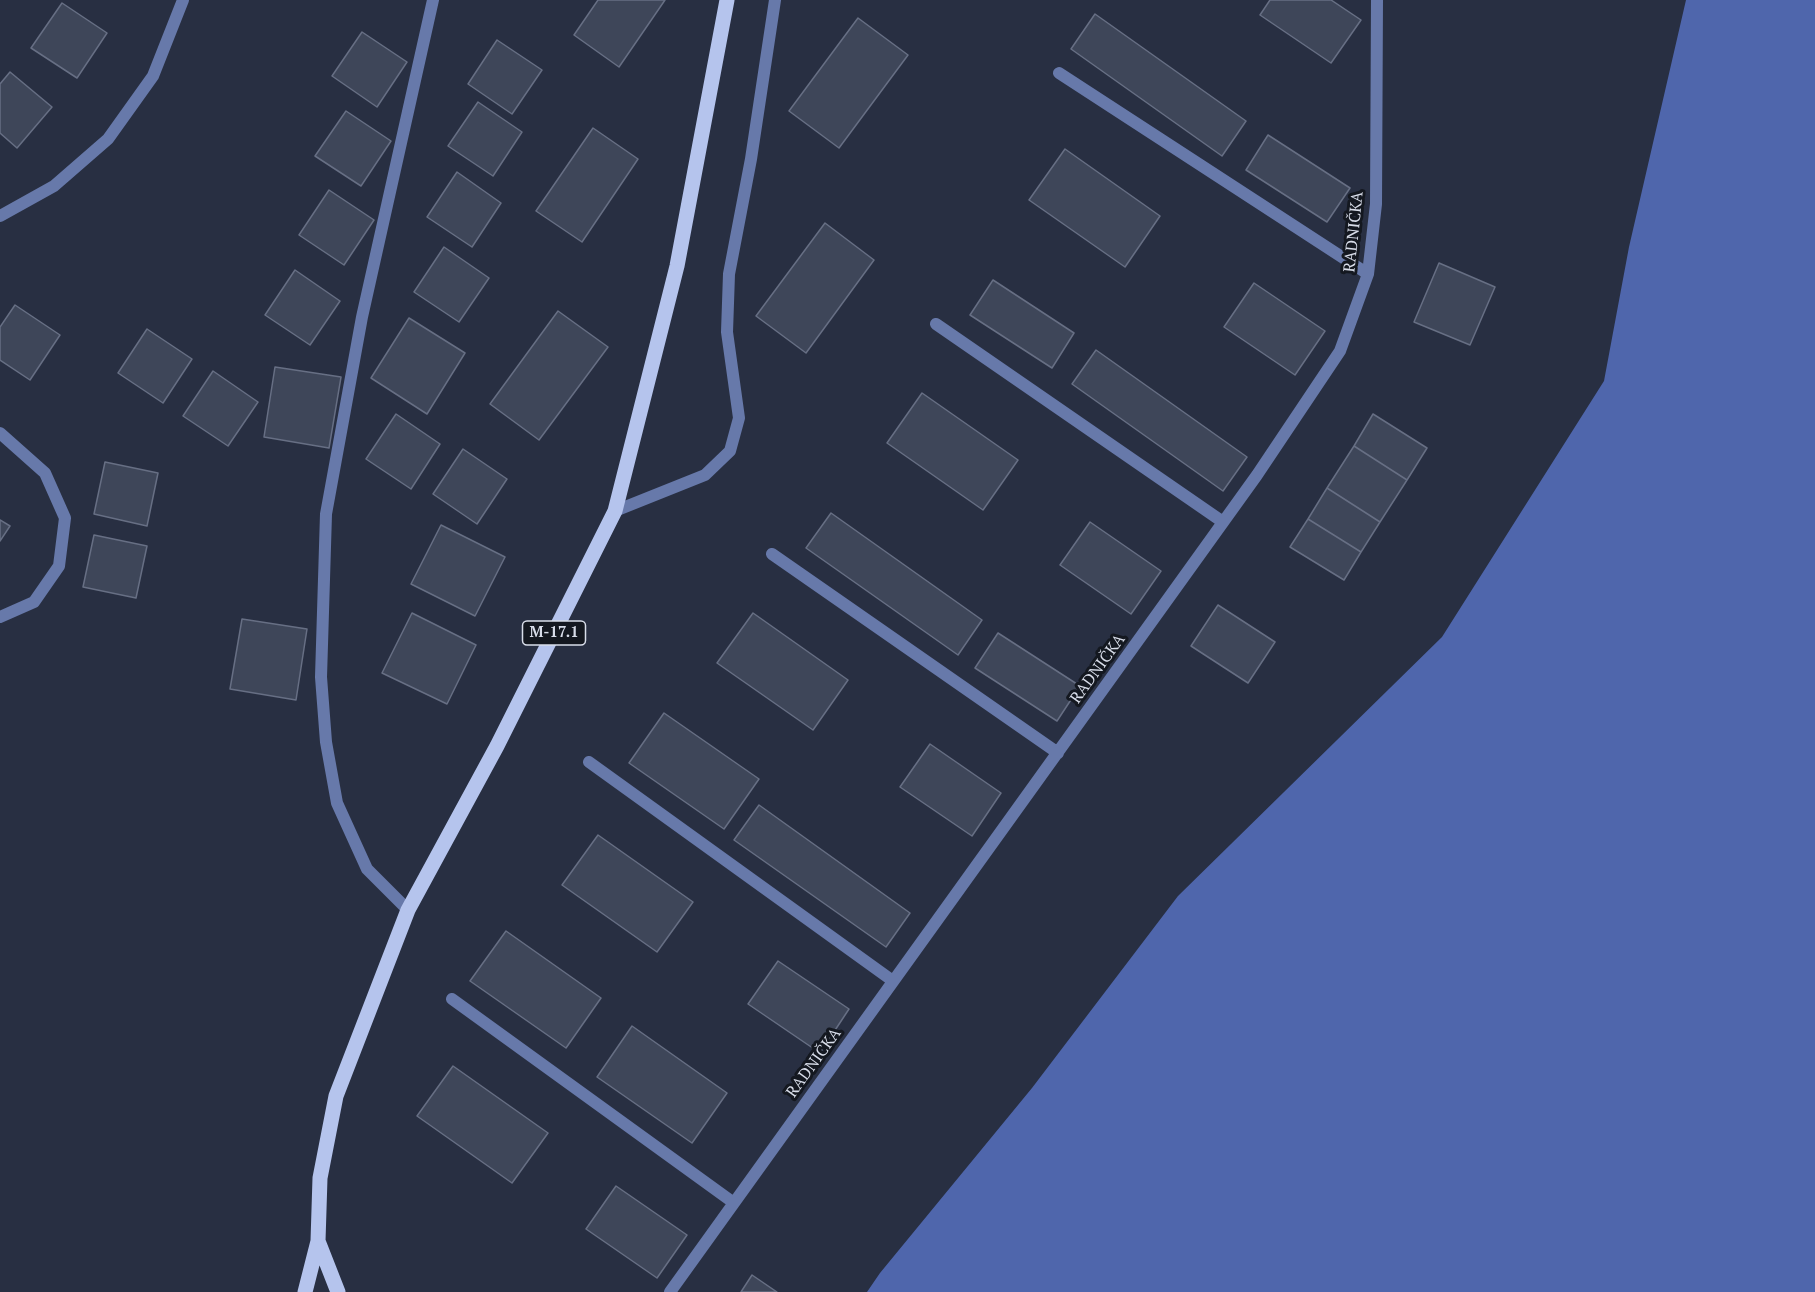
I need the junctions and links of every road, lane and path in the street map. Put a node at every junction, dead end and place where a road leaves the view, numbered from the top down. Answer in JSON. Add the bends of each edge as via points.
{"nodes":[{"id":1,"x":183,"y":0,"type":"edge"},
{"id":2,"x":433,"y":0,"type":"edge"},
{"id":3,"x":728,"y":0,"type":"edge"},
{"id":4,"x":776,"y":0,"type":"edge"},
{"id":5,"x":1377,"y":0,"type":"edge"},
{"id":6,"x":1059,"y":73,"type":"dead end"},
{"id":7,"x":0,"y":216,"type":"edge"},
{"id":8,"x":1368,"y":274,"type":"junction"},
{"id":9,"x":936,"y":324,"type":"dead end"},
{"id":10,"x":0,"y":433,"type":"edge"},
{"id":11,"x":615,"y":512,"type":"junction"},
{"id":12,"x":1223,"y":522,"type":"junction"},
{"id":13,"x":772,"y":554,"type":"dead end"},
{"id":14,"x":0,"y":617,"type":"edge"},
{"id":15,"x":1058,"y":753,"type":"junction"},
{"id":16,"x":589,"y":762,"type":"dead end"},
{"id":17,"x":408,"y":910,"type":"junction"},
{"id":18,"x":893,"y":981,"type":"junction"},
{"id":19,"x":452,"y":999,"type":"dead end"},
{"id":20,"x":734,"y":1203,"type":"junction"},
{"id":21,"x":318,"y":1241,"type":"junction"},
{"id":22,"x":305,"y":1292,"type":"edge"},
{"id":23,"x":338,"y":1292,"type":"edge"},
{"id":24,"x":670,"y":1292,"type":"edge"}],
"edges":[{"from":1,"to":7,"type":"street","via":[[153,76],[108,140],[54,186]]},
{"from":2,"to":17,"type":"street","via":[[362,317],[326,514],[322,665],[326,742],[337,803],[367,869]]},
{"from":3,"to":11,"type":"main road","number":"M-17.1","via":[[677,266]]},
{"from":4,"to":11,"type":"street","via":[[729,274],[727,332],[739,418],[730,451],[705,475]]},
{"from":5,"to":8,"type":"street","name":"RADNIČKA","via":[[1376,204]]},
{"from":6,"to":8,"type":"street"},
{"from":8,"to":12,"type":"street","name":"RADNIČKA","via":[[1340,351]]},
{"from":9,"to":12,"type":"street"},
{"from":10,"to":14,"type":"street","via":[[45,473],[65,518],[60,566],[34,602]]},
{"from":11,"to":17,"type":"main road","number":"M-17.1","via":[[497,746]]},
{"from":12,"to":15,"type":"street","name":"RADNIČKA"},
{"from":13,"to":15,"type":"street"},
{"from":15,"to":18,"type":"street","name":"RADNIČKA"},
{"from":16,"to":18,"type":"street"},
{"from":17,"to":21,"type":"main road","number":"M-17.1","via":[[336,1096],[320,1178]]},
{"from":18,"to":20,"type":"street","name":"RADNIČKA"},
{"from":19,"to":20,"type":"street"},
{"from":20,"to":24,"type":"street","name":"RADNIČKA"},
{"from":21,"to":22,"type":"main road","number":"M-17.1"},
{"from":21,"to":23,"type":"main road","number":"M-17.1"}]}
